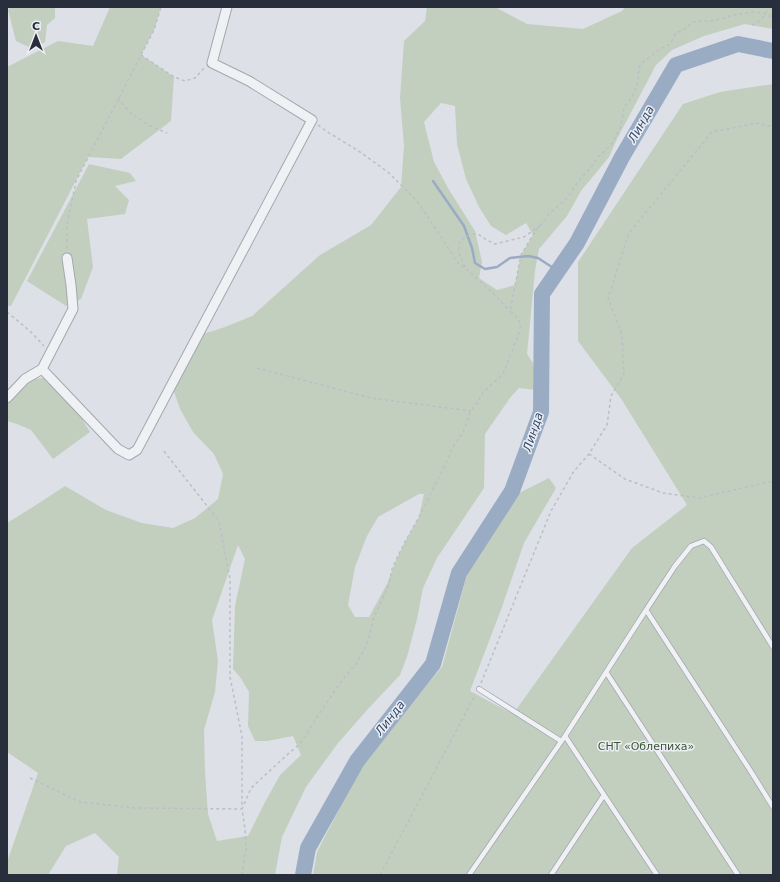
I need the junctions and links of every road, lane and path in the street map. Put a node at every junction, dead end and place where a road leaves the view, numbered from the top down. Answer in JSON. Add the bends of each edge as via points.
{"nodes":[{"id":1,"x":161,"y":7,"type":"edge"},
{"id":2,"x":227,"y":7,"type":"edge"},
{"id":3,"x":769,"y":7,"type":"edge"},
{"id":4,"x":765,"y":14,"type":"junction"},
{"id":5,"x":773,"y":17,"type":"edge"},
{"id":6,"x":752,"y":25,"type":"dead end"},
{"id":7,"x":141,"y":55,"type":"junction"},
{"id":8,"x":212,"y":63,"type":"junction"},
{"id":9,"x":118,"y":98,"type":"junction"},
{"id":10,"x":312,"y":120,"type":"junction"},
{"id":11,"x":773,"y":127,"type":"edge"},
{"id":12,"x":167,"y":133,"type":"dead end"},
{"id":13,"x":542,"y":224,"type":"junction"},
{"id":14,"x":67,"y":258,"type":"joint"},
{"id":15,"x":465,"y":268,"type":"junction"},
{"id":16,"x":510,"y":311,"type":"junction"},
{"id":17,"x":7,"y":312,"type":"edge"},
{"id":18,"x":50,"y":353,"type":"junction"},
{"id":19,"x":257,"y":368,"type":"dead end"},
{"id":20,"x":42,"y":369,"type":"junction"},
{"id":21,"x":7,"y":398,"type":"edge"},
{"id":22,"x":471,"y":411,"type":"junction"},
{"id":23,"x":163,"y":450,"type":"dead end"},
{"id":24,"x":589,"y":454,"type":"junction"},
{"id":25,"x":773,"y":481,"type":"edge"},
{"id":26,"x":646,"y":610,"type":"junction"},
{"id":27,"x":773,"y":647,"type":"edge"},
{"id":28,"x":606,"y":672,"type":"junction"},
{"id":29,"x":479,"y":689,"type":"junction"},
{"id":30,"x":565,"y":736,"type":"junction"},
{"id":31,"x":561,"y":741,"type":"junction"},
{"id":32,"x":30,"y":778,"type":"dead end"},
{"id":33,"x":604,"y":795,"type":"junction"},
{"id":34,"x":773,"y":807,"type":"edge"},
{"id":35,"x":242,"y":809,"type":"junction"},
{"id":36,"x":242,"y":875,"type":"edge"},
{"id":37,"x":380,"y":875,"type":"edge"},
{"id":38,"x":469,"y":875,"type":"edge"},
{"id":39,"x":551,"y":875,"type":"edge"},
{"id":40,"x":657,"y":875,"type":"edge"},
{"id":41,"x":738,"y":875,"type":"edge"}],
"edges":[{"from":1,"to":7,"type":"path","via":[[154,30]]},
{"from":2,"to":8,"type":"street"},
{"from":3,"to":4,"type":"path"},
{"from":4,"to":5,"type":"path"},
{"from":4,"to":6,"type":"path"},
{"from":4,"to":13,"type":"path","via":[[752,12],[692,23],[676,33],[670,44],[660,48],[642,63],[635,91],[624,107],[620,128],[613,142]]},
{"from":7,"to":8,"type":"path","via":[[174,77],[184,80],[195,78],[204,67]]},
{"from":7,"to":9,"type":"path"},
{"from":8,"to":10,"type":"street","via":[[249,80]]},
{"from":9,"to":12,"type":"path","via":[[129,112],[150,126]]},
{"from":9,"to":14,"type":"path","via":[[76,181],[67,226]]},
{"from":10,"to":15,"type":"path","via":[[388,172],[417,201],[458,263]]},
{"from":10,"to":20,"type":"street","via":[[138,450],[129,456],[118,449]]},
{"from":11,"to":24,"type":"path","via":[[756,123],[712,132],[628,233],[608,298],[622,335],[624,374],[611,396],[607,425]]},
{"from":13,"to":15,"type":"path","via":[[524,237],[495,244],[478,234],[465,237],[458,247]]},
{"from":13,"to":16,"type":"path","via":[[521,255]]},
{"from":14,"to":18,"type":"street","via":[[73,309]]},
{"from":15,"to":16,"type":"path"},
{"from":16,"to":22,"type":"path","via":[[520,321],[520,331],[503,374],[483,392]]},
{"from":17,"to":18,"type":"path","via":[[31,332]]},
{"from":18,"to":20,"type":"street"},
{"from":19,"to":22,"type":"path","via":[[371,398]]},
{"from":20,"to":21,"type":"street","via":[[25,379]]},
{"from":22,"to":35,"type":"path","via":[[463,432],[392,569],[389,584],[362,654],[300,744],[251,788]]},
{"from":23,"to":35,"type":"path","via":[[219,521],[230,579],[230,677],[242,736]]},
{"from":24,"to":25,"type":"path","via":[[625,479],[663,493],[699,498]]},
{"from":24,"to":29,"type":"path","via":[[574,471],[551,510]]},
{"from":26,"to":27,"type":"lane","via":[[691,546],[704,541],[711,547]]},
{"from":26,"to":28,"type":"lane"},
{"from":26,"to":34,"type":"lane"},
{"from":28,"to":30,"type":"lane"},
{"from":28,"to":41,"type":"lane"},
{"from":29,"to":31,"type":"lane"},
{"from":29,"to":37,"type":"path"},
{"from":30,"to":31,"type":"lane"},
{"from":30,"to":33,"type":"lane"},
{"from":31,"to":38,"type":"lane"},
{"from":32,"to":35,"type":"path","via":[[80,802],[135,808]]},
{"from":33,"to":39,"type":"lane"},
{"from":33,"to":40,"type":"lane"},
{"from":35,"to":36,"type":"path","via":[[246,850]]}]}
